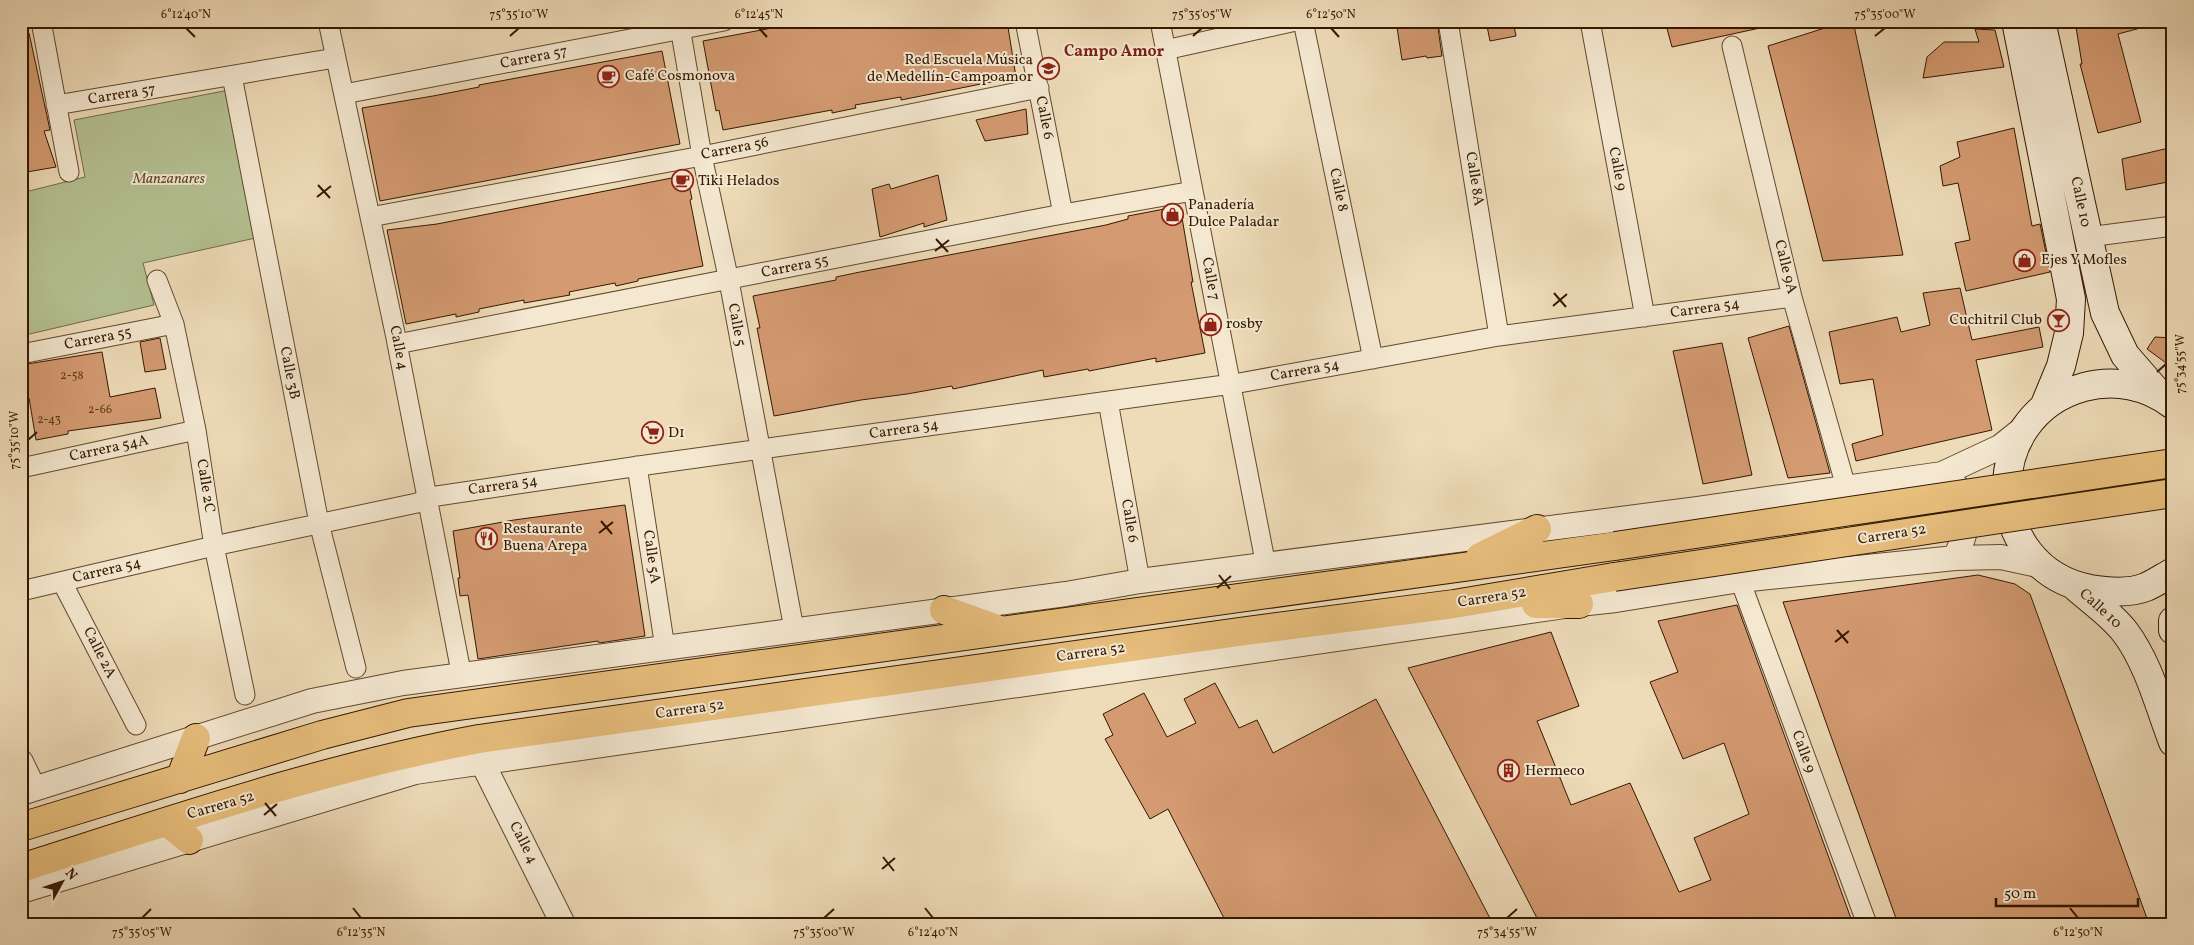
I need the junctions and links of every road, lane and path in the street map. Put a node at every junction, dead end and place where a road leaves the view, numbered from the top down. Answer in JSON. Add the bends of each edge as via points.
{"nodes":[{"id":1,"x":42,"y":21,"type":"edge"},
{"id":2,"x":328,"y":21,"type":"edge"},
{"id":3,"x":724,"y":21,"type":"edge"},
{"id":4,"x":1025,"y":21,"type":"edge"},
{"id":5,"x":1160,"y":21,"type":"edge"},
{"id":6,"x":1296,"y":21,"type":"edge"},
{"id":7,"x":1303,"y":21,"type":"edge"},
{"id":8,"x":1448,"y":21,"type":"edge"},
{"id":9,"x":1590,"y":21,"type":"edge"},
{"id":10,"x":2016,"y":21,"type":"edge"},
{"id":11,"x":2041,"y":21,"type":"edge"},
{"id":12,"x":679,"y":25,"type":"edge"},
{"id":13,"x":1732,"y":46,"type":"dead end"},
{"id":14,"x":1165,"y":50,"type":"junction"},
{"id":15,"x":335,"y":58,"type":"junction"},
{"id":16,"x":232,"y":76,"type":"junction"},
{"id":17,"x":1039,"y":88,"type":"junction"},
{"id":18,"x":344,"y":94,"type":"junction"},
{"id":19,"x":56,"y":105,"type":"junction"},
{"id":20,"x":702,"y":156,"type":"junction"},
{"id":21,"x":69,"y":172,"type":"dead end"},
{"id":22,"x":1193,"y":191,"type":"junction"},
{"id":23,"x":1062,"y":214,"type":"junction"},
{"id":24,"x":370,"y":217,"type":"junction"},
{"id":25,"x":2173,"y":226,"type":"edge"},
{"id":26,"x":2088,"y":237,"type":"junction"},
{"id":27,"x":156,"y":280,"type":"dead end"},
{"id":28,"x":729,"y":281,"type":"junction"},
{"id":29,"x":1792,"y":297,"type":"junction"},
{"id":30,"x":1645,"y":317,"type":"junction"},
{"id":31,"x":174,"y":324,"type":"junction"},
{"id":32,"x":1499,"y":336,"type":"junction"},
{"id":33,"x":397,"y":344,"type":"junction"},
{"id":34,"x":21,"y":354,"type":"edge"},
{"id":35,"x":1373,"y":360,"type":"junction"},
{"id":36,"x":1230,"y":383,"type":"junction"},
{"id":37,"x":2167,"y":400,"type":"edge"},
{"id":38,"x":1108,"y":401,"type":"junction"},
{"id":39,"x":2044,"y":406,"type":"junction"},
{"id":40,"x":2025,"y":427,"type":"junction"},
{"id":41,"x":196,"y":430,"type":"junction"},
{"id":42,"x":760,"y":450,"type":"junction"},
{"id":43,"x":2173,"y":463,"type":"edge"},
{"id":44,"x":637,"y":466,"type":"junction"},
{"id":45,"x":21,"y":468,"type":"edge"},
{"id":46,"x":1942,"y":474,"type":"junction"},
{"id":47,"x":1846,"y":487,"type":"junction"},
{"id":48,"x":2173,"y":493,"type":"edge"},
{"id":49,"x":427,"y":499,"type":"junction"},
{"id":50,"x":319,"y":523,"type":"junction"},
{"id":51,"x":1537,"y":530,"type":"junction"},
{"id":52,"x":214,"y":546,"type":"junction"},
{"id":53,"x":1955,"y":558,"type":"junction"},
{"id":54,"x":1266,"y":566,"type":"junction"},
{"id":55,"x":2042,"y":566,"type":"junction"},
{"id":56,"x":1456,"y":568,"type":"junction"},
{"id":57,"x":2173,"y":572,"type":"edge"},
{"id":58,"x":1740,"y":580,"type":"junction"},
{"id":59,"x":1140,"y":581,"type":"junction"},
{"id":60,"x":62,"y":582,"type":"junction"},
{"id":61,"x":2074,"y":586,"type":"junction"},
{"id":62,"x":21,"y":591,"type":"edge"},
{"id":63,"x":1454,"y":604,"type":"junction"},
{"id":64,"x":1579,"y":604,"type":"junction"},
{"id":65,"x":944,"y":610,"type":"junction"},
{"id":66,"x":2173,"y":621,"type":"edge"},
{"id":67,"x":794,"y":629,"type":"junction"},
{"id":68,"x":1000,"y":630,"type":"junction"},
{"id":69,"x":2173,"y":630,"type":"edge"},
{"id":70,"x":1239,"y":632,"type":"junction"},
{"id":71,"x":665,"y":648,"type":"junction"},
{"id":72,"x":1222,"y":656,"type":"junction"},
{"id":73,"x":356,"y":668,"type":"dead end"},
{"id":74,"x":462,"y":677,"type":"junction"},
{"id":75,"x":246,"y":695,"type":"dead end"},
{"id":76,"x":136,"y":725,"type":"dead end"},
{"id":77,"x":196,"y":738,"type":"junction"},
{"id":78,"x":2173,"y":742,"type":"edge"},
{"id":79,"x":21,"y":762,"type":"edge"},
{"id":80,"x":482,"y":762,"type":"junction"},
{"id":81,"x":180,"y":779,"type":"junction"},
{"id":82,"x":27,"y":791,"type":"edge"},
{"id":83,"x":167,"y":822,"type":"junction"},
{"id":84,"x":21,"y":827,"type":"edge"},
{"id":85,"x":189,"y":840,"type":"junction"},
{"id":86,"x":21,"y":868,"type":"edge"},
{"id":87,"x":21,"y":891,"type":"edge"},
{"id":88,"x":563,"y":924,"type":"edge"},
{"id":89,"x":1867,"y":924,"type":"edge"}],
"edges":[{"from":1,"to":19,"type":"street"},
{"from":2,"to":15,"type":"street","name":"Calle 4"},
{"from":3,"to":12,"type":"street","name":"Carrera 57"},
{"from":4,"to":17,"type":"street","name":"Calle 6"},
{"from":5,"to":14,"type":"street","name":"Calle 7"},
{"from":6,"to":14,"type":"street"},
{"from":7,"to":35,"type":"street","name":"Calle 8"},
{"from":8,"to":32,"type":"street","name":"Calle 8A"},
{"from":9,"to":30,"type":"street","name":"Calle 9"},
{"from":10,"to":39,"type":"main road","name":"Calle 10","via":[[2071,299],[2069,333],[2061,366]]},
{"from":11,"to":26,"type":"main road","name":"Calle 10"},
{"from":12,"to":18,"type":"street","name":"Carrera 57"},
{"from":12,"to":20,"type":"street","name":"Calle 5"},
{"from":13,"to":29,"type":"street","name":"Calle 9A"},
{"from":14,"to":22,"type":"street","name":"Calle 7"},
{"from":15,"to":16,"type":"street","name":"Carrera 57"},
{"from":15,"to":18,"type":"street","name":"Calle 4"},
{"from":16,"to":19,"type":"street","name":"Carrera 57"},
{"from":16,"to":50,"type":"street","name":"Calle 3B"},
{"from":17,"to":20,"type":"street","name":"Carrera 56"},
{"from":17,"to":23,"type":"street","name":"Calle 6"},
{"from":18,"to":24,"type":"street","name":"Calle 4"},
{"from":19,"to":21,"type":"street"},
{"from":20,"to":24,"type":"street","name":"Carrera 56"},
{"from":20,"to":28,"type":"street","name":"Calle 5"},
{"from":22,"to":23,"type":"street","name":"Carrera 55"},
{"from":22,"to":36,"type":"street","name":"Calle 7"},
{"from":23,"to":28,"type":"street","name":"Carrera 55"},
{"from":24,"to":33,"type":"street","name":"Calle 4"},
{"from":25,"to":26,"type":"street"},
{"from":26,"to":37,"type":"main road","name":"Calle 10","via":[[2104,313],[2125,355]]},
{"from":27,"to":31,"type":"street","name":"Calle 2C"},
{"from":28,"to":33,"type":"street","name":"Carrera 55"},
{"from":28,"to":42,"type":"street","name":"Calle 5"},
{"from":29,"to":30,"type":"street","name":"Carrera 54"},
{"from":29,"to":47,"type":"street","name":"Calle 9A"},
{"from":30,"to":32,"type":"street","name":"Carrera 54"},
{"from":31,"to":34,"type":"street","name":"Carrera 55"},
{"from":31,"to":41,"type":"street","name":"Calle 2C"},
{"from":32,"to":35,"type":"street","name":"Carrera 54"},
{"from":33,"to":49,"type":"street","name":"Calle 4"},
{"from":35,"to":36,"type":"street","name":"Carrera 54"},
{"from":36,"to":38,"type":"street","name":"Carrera 54"},
{"from":36,"to":54,"type":"street","name":"Calle 7"},
{"from":37,"to":39,"type":"main road","via":[[2130,384],[2099,383],[2068,392]]},
{"from":38,"to":42,"type":"street","name":"Carrera 54"},
{"from":38,"to":59,"type":"street","name":"Calle 6"},
{"from":39,"to":40,"type":"main road"},
{"from":40,"to":46,"type":"street","via":[[2000,448]]},
{"from":40,"to":55,"type":"main road","via":[[2009,466],[2007,500],[2013,525],[2025,547]]},
{"from":41,"to":45,"type":"street","name":"Carrera 54A"},
{"from":41,"to":52,"type":"street","name":"Calle 2C"},
{"from":42,"to":44,"type":"street","name":"Carrera 54"},
{"from":42,"to":67,"type":"street","name":"Calle 5"},
{"from":43,"to":56,"type":"main road","name":"Carrera 52","bridge":true},
{"from":44,"to":49,"type":"street","name":"Carrera 54"},
{"from":44,"to":71,"type":"street","name":"Calle 5A"},
{"from":46,"to":47,"type":"street"},
{"from":46,"to":53,"type":"street","via":[[1955,483],[1966,503],[1968,522]]},
{"from":47,"to":51,"type":"street"},
{"from":48,"to":63,"type":"main road","name":"Carrera 52","bridge":true},
{"from":49,"to":50,"type":"street","name":"Carrera 54","via":[[417,504]]},
{"from":49,"to":74,"type":"street","name":"Calle 4"},
{"from":50,"to":52,"type":"street","name":"Carrera 54"},
{"from":50,"to":73,"type":"street","name":"Calle 3B"},
{"from":51,"to":54,"type":"street"},
{"from":51,"to":56,"type":"main road"},
{"from":52,"to":60,"type":"street","name":"Carrera 54"},
{"from":52,"to":75,"type":"street","name":"Calle 2C"},
{"from":53,"to":55,"type":"street","name":"Carrera 52","via":[[2001,557]]},
{"from":53,"to":58,"type":"street","name":"Carrera 52"},
{"from":54,"to":59,"type":"street"},
{"from":55,"to":61,"type":"main road"},
{"from":56,"to":68,"type":"main road","name":"Carrera 52"},
{"from":57,"to":61,"type":"main road","via":[[2145,587],[2109,593]]},
{"from":58,"to":64,"type":"street","name":"Carrera 52"},
{"from":58,"to":89,"type":"street","name":"Calle 9"},
{"from":59,"to":65,"type":"street"},
{"from":60,"to":62,"type":"street","name":"Carrera 54"},
{"from":60,"to":76,"type":"street","name":"Calle 2A"},
{"from":61,"to":78,"type":"main road","name":"Calle 10","via":[[2126,632],[2143,662]]},
{"from":63,"to":64,"type":"main road"},
{"from":63,"to":70,"type":"main road","name":"Carrera 52"},
{"from":64,"to":72,"type":"street","name":"Carrera 52"},
{"from":65,"to":67,"type":"street"},
{"from":65,"to":68,"type":"main road"},
{"from":66,"to":69,"type":"main road"},
{"from":67,"to":71,"type":"street"},
{"from":68,"to":81,"type":"main road","name":"Carrera 52","via":[[408,713],[322,735]]},
{"from":70,"to":72,"type":"main road"},
{"from":70,"to":83,"type":"main road","name":"Carrera 52","via":[[479,739],[409,752]]},
{"from":71,"to":74,"type":"street"},
{"from":72,"to":80,"type":"street","name":"Carrera 52"},
{"from":74,"to":77,"type":"street","via":[[403,683],[312,701]]},
{"from":77,"to":81,"type":"main road"},
{"from":77,"to":82,"type":"street"},
{"from":79,"to":82,"type":"street"},
{"from":80,"to":85,"type":"street","name":"Carrera 52","via":[[415,772]]},
{"from":80,"to":88,"type":"street","name":"Calle 4"},
{"from":81,"to":84,"type":"main road","name":"Carrera 52"},
{"from":83,"to":85,"type":"main road"},
{"from":83,"to":86,"type":"main road","name":"Carrera 52"},
{"from":85,"to":87,"type":"street","name":"Carrera 52"}]}
